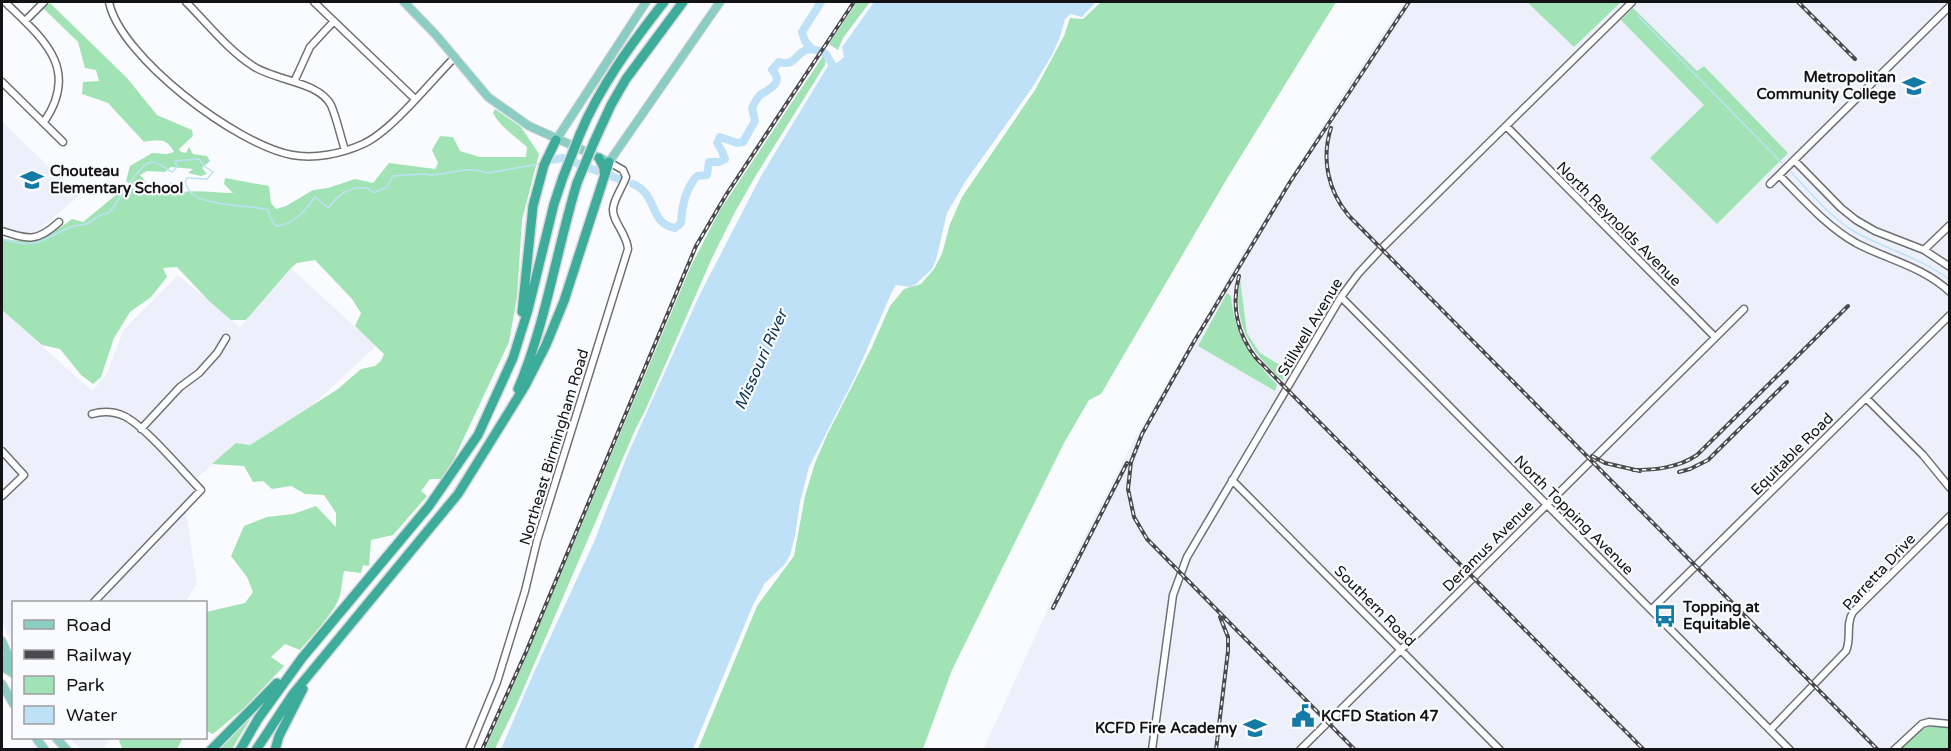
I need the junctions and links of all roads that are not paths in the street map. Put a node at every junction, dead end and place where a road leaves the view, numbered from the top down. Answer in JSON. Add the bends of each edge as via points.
{"nodes":[{"id":1,"x":5,"y":2,"type":"edge"},
{"id":2,"x":44,"y":2,"type":"edge"},
{"id":3,"x":109,"y":2,"type":"edge"},
{"id":4,"x":186,"y":2,"type":"edge"},
{"id":5,"x":314,"y":2,"type":"edge"},
{"id":6,"x":404,"y":2,"type":"edge"},
{"id":7,"x":646,"y":2,"type":"edge"},
{"id":8,"x":664,"y":2,"type":"edge"},
{"id":9,"x":683,"y":2,"type":"edge"},
{"id":10,"x":720,"y":2,"type":"edge"},
{"id":11,"x":1632,"y":2,"type":"edge"},
{"id":12,"x":1950,"y":6,"type":"edge"},
{"id":13,"x":25,"y":21,"type":"junction"},
{"id":14,"x":334,"y":21,"type":"junction"},
{"id":15,"x":455,"y":57,"type":"junction"},
{"id":16,"x":2,"y":82,"type":"edge"},
{"id":17,"x":294,"y":82,"type":"junction"},
{"id":18,"x":415,"y":99,"type":"junction"},
{"id":19,"x":44,"y":122,"type":"junction"},
{"id":20,"x":1507,"y":127,"type":"junction"},
{"id":21,"x":556,"y":140,"type":"junction"},
{"id":22,"x":63,"y":142,"type":"dead end"},
{"id":23,"x":345,"y":150,"type":"junction"},
{"id":24,"x":599,"y":158,"type":"junction"},
{"id":25,"x":1794,"y":160,"type":"junction"},
{"id":26,"x":609,"y":162,"type":"junction"},
{"id":27,"x":604,"y":175,"type":"junction"},
{"id":28,"x":1779,"y":175,"type":"junction"},
{"id":29,"x":1770,"y":184,"type":"dead end"},
{"id":30,"x":59,"y":222,"type":"dead end"},
{"id":31,"x":1950,"y":225,"type":"edge"},
{"id":32,"x":2,"y":231,"type":"edge"},
{"id":33,"x":1924,"y":250,"type":"junction"},
{"id":34,"x":1950,"y":267,"type":"edge"},
{"id":35,"x":1950,"y":292,"type":"edge"},
{"id":36,"x":1341,"y":297,"type":"junction"},
{"id":37,"x":1744,"y":309,"type":"dead end"},
{"id":38,"x":1950,"y":315,"type":"edge"},
{"id":39,"x":1715,"y":337,"type":"junction"},
{"id":40,"x":226,"y":338,"type":"dead end"},
{"id":41,"x":513,"y":358,"type":"junction"},
{"id":42,"x":1866,"y":398,"type":"junction"},
{"id":43,"x":92,"y":414,"type":"dead end"},
{"id":44,"x":508,"y":414,"type":"junction"},
{"id":45,"x":141,"y":429,"type":"junction"},
{"id":46,"x":2,"y":451,"type":"edge"},
{"id":47,"x":1232,"y":480,"type":"junction"},
{"id":48,"x":1950,"y":488,"type":"edge"},
{"id":49,"x":2,"y":496,"type":"edge"},
{"id":50,"x":1546,"y":504,"type":"junction"},
{"id":51,"x":1950,"y":516,"type":"edge"},
{"id":52,"x":96,"y":601,"type":"edge"},
{"id":53,"x":1651,"y":610,"type":"junction"},
{"id":54,"x":2,"y":641,"type":"edge"},
{"id":55,"x":1400,"y":649,"type":"junction"},
{"id":56,"x":302,"y":658,"type":"junction"},
{"id":57,"x":2,"y":659,"type":"edge"},
{"id":58,"x":12,"y":664,"type":"edge"},
{"id":59,"x":316,"y":666,"type":"junction"},
{"id":60,"x":12,"y":674,"type":"edge"},
{"id":61,"x":2,"y":683,"type":"edge"},
{"id":62,"x":12,"y":701,"type":"edge"},
{"id":63,"x":1950,"y":724,"type":"edge"},
{"id":64,"x":1770,"y":730,"type":"junction"},
{"id":65,"x":211,"y":750,"type":"edge"},
{"id":66,"x":240,"y":750,"type":"edge"},
{"id":67,"x":256,"y":750,"type":"edge"},
{"id":68,"x":274,"y":750,"type":"edge"},
{"id":69,"x":469,"y":750,"type":"edge"},
{"id":70,"x":1152,"y":750,"type":"edge"},
{"id":71,"x":1300,"y":750,"type":"edge"},
{"id":72,"x":1500,"y":750,"type":"edge"},
{"id":73,"x":1790,"y":750,"type":"edge"},
{"id":74,"x":1894,"y":750,"type":"edge"}],
"edges":[{"from":1,"to":13,"type":"street"},
{"from":2,"to":13,"type":"street"},
{"from":3,"to":23,"type":"street","via":[[118,25],[134,46],[214,118],[283,153],[315,157]]},
{"from":4,"to":17,"type":"street","via":[[248,62],[263,72]]},
{"from":5,"to":14,"type":"street"},
{"from":6,"to":15,"type":"main road"},
{"from":7,"to":21,"type":"main road"},
{"from":8,"to":41,"type":"highway","bridge":true,"via":[[604,86],[580,134],[554,204]]},
{"from":9,"to":44,"type":"highway","bridge":true,"via":[[626,79],[594,142],[562,234],[535,344]]},
{"from":10,"to":26,"type":"main road"},
{"from":11,"to":20,"type":"street","name":"Stillwell Avenue"},
{"from":12,"to":25,"type":"street"},
{"from":13,"to":19,"type":"street","via":[[51,50],[58,70],[57,94]]},
{"from":14,"to":17,"type":"street","via":[[310,47]]},
{"from":14,"to":18,"type":"street"},
{"from":15,"to":18,"type":"street"},
{"from":15,"to":21,"type":"main road","via":[[488,97]]},
{"from":16,"to":19,"type":"street"},
{"from":17,"to":23,"type":"street","via":[[315,90],[328,101]]},
{"from":18,"to":23,"type":"street","via":[[380,134]]},
{"from":19,"to":22,"type":"street"},
{"from":20,"to":36,"type":"street","name":"Stillwell Avenue","via":[[1382,248]]},
{"from":20,"to":39,"type":"street","name":"North Reynolds Avenue"},
{"from":21,"to":24,"type":"main road"},
{"from":21,"to":41,"type":"highway","via":[[544,165],[533,206],[527,277]]},
{"from":24,"to":26,"type":"main road"},
{"from":24,"to":27,"type":"highway"},
{"from":25,"to":28,"type":"street"},
{"from":25,"to":33,"type":"street","via":[[1857,220]]},
{"from":26,"to":27,"type":"highway"},
{"from":26,"to":69,"type":"street","name":"Northeast Birmingham Road","via":[[627,177],[613,211],[628,249],[497,682]]},
{"from":27,"to":44,"type":"highway","via":[[554,328]]},
{"from":28,"to":29,"type":"street"},
{"from":28,"to":35,"type":"street","via":[[1842,234],[1923,272]]},
{"from":30,"to":32,"type":"street","via":[[33,238]]},
{"from":31,"to":33,"type":"street"},
{"from":33,"to":34,"type":"street"},
{"from":36,"to":47,"type":"street","name":"Stillwell Avenue"},
{"from":36,"to":50,"type":"street","name":"North Topping Avenue"},
{"from":37,"to":39,"type":"street","name":"Deramus Avenue"},
{"from":38,"to":42,"type":"street","name":"Equitable Road"},
{"from":39,"to":50,"type":"street","name":"Deramus Avenue"},
{"from":40,"to":45,"type":"street","via":[[199,374],[180,387]]},
{"from":41,"to":56,"type":"highway","via":[[478,435],[449,480]]},
{"from":42,"to":48,"type":"street"},
{"from":42,"to":53,"type":"street","name":"Equitable Road"},
{"from":43,"to":45,"type":"street","via":[[103,411],[125,416]]},
{"from":44,"to":59,"type":"highway","via":[[454,500]]},
{"from":45,"to":52,"type":"street","via":[[201,490]]},
{"from":46,"to":49,"type":"street","via":[[24,475]]},
{"from":47,"to":55,"type":"street","name":"Southern Road"},
{"from":47,"to":70,"type":"street","name":"Stillwell Avenue","via":[[1187,557],[1176,584]]},
{"from":50,"to":53,"type":"street","name":"North Topping Avenue"},
{"from":50,"to":55,"type":"street","name":"Deramus Avenue"},
{"from":51,"to":64,"type":"street","name":"Parretta Drive","via":[[1853,612],[1848,622],[1850,639],[1846,651]]},
{"from":53,"to":64,"type":"street","name":"North Topping Avenue"},
{"from":54,"to":58,"type":"main road"},
{"from":55,"to":71,"type":"street","name":"Deramus Avenue"},
{"from":55,"to":72,"type":"street","name":"Southern Road"},
{"from":56,"to":65,"type":"highway"},
{"from":56,"to":66,"type":"highway"},
{"from":57,"to":60,"type":"main road"},
{"from":59,"to":67,"type":"highway"},
{"from":59,"to":68,"type":"highway"},
{"from":61,"to":62,"type":"main road"},
{"from":63,"to":74,"type":"street","via":[[1922,724]]},
{"from":64,"to":73,"type":"street","name":"North Topping Avenue"}]}
